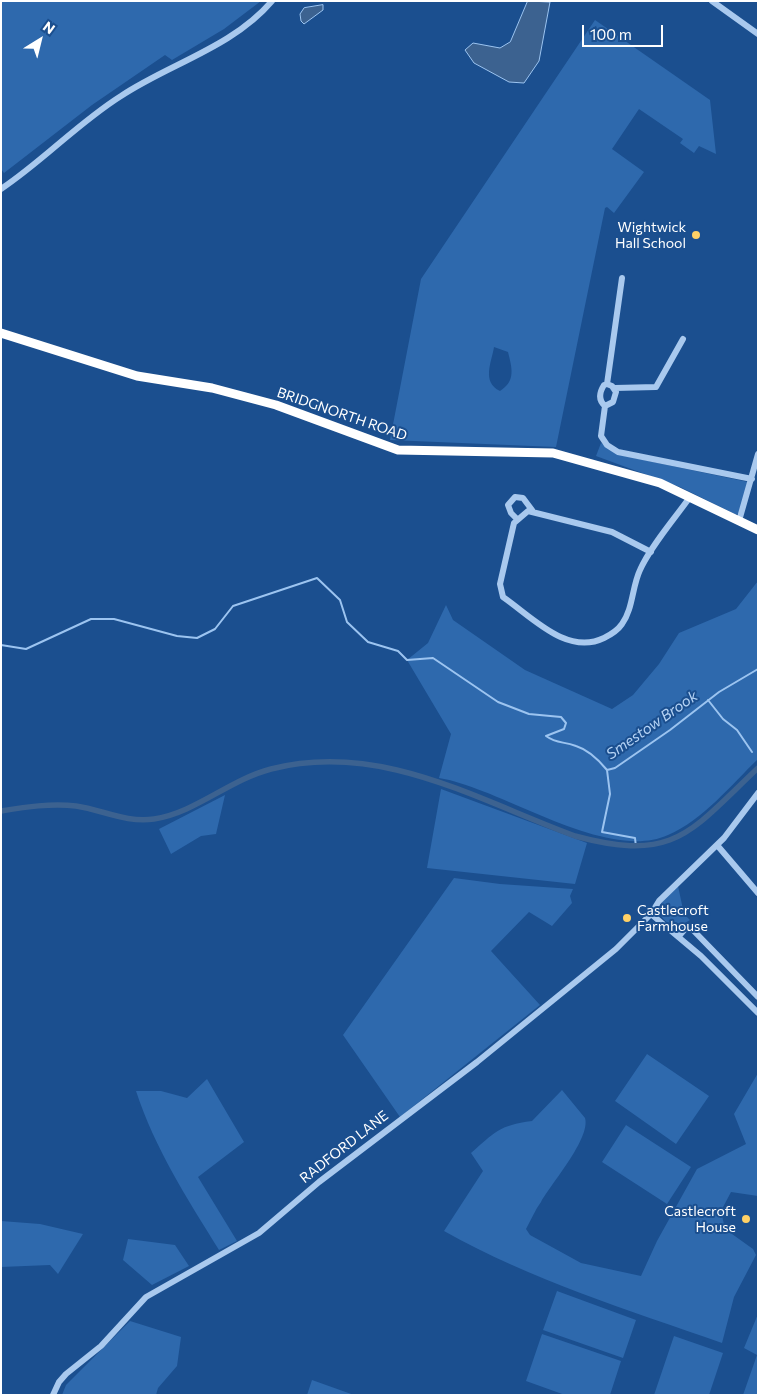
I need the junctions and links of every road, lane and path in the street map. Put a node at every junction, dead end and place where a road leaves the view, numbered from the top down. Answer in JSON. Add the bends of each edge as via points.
{"nodes":[{"id":1,"x":272,"y":1,"type":"edge"},
{"id":2,"x":712,"y":1,"type":"edge"},
{"id":3,"x":758,"y":34,"type":"edge"},
{"id":4,"x":1,"y":189,"type":"edge"},
{"id":5,"x":622,"y":278,"type":"dead end"},
{"id":6,"x":1,"y":333,"type":"edge"},
{"id":7,"x":683,"y":339,"type":"dead end"},
{"id":8,"x":607,"y":384,"type":"junction"},
{"id":9,"x":615,"y":388,"type":"junction"},
{"id":10,"x":605,"y":406,"type":"junction"},
{"id":11,"x":758,"y":454,"type":"edge"},
{"id":12,"x":752,"y":479,"type":"junction"},
{"id":13,"x":690,"y":497,"type":"junction"},
{"id":14,"x":532,"y":510,"type":"junction"},
{"id":15,"x":517,"y":518,"type":"junction"},
{"id":16,"x":739,"y":521,"type":"junction"},
{"id":17,"x":758,"y":530,"type":"edge"},
{"id":18,"x":651,"y":552,"type":"junction"},
{"id":19,"x":758,"y":793,"type":"edge"},
{"id":20,"x":716,"y":845,"type":"junction"},
{"id":21,"x":758,"y":893,"type":"edge"},
{"id":22,"x":651,"y":914,"type":"junction"},
{"id":23,"x":679,"y":936,"type":"junction"},
{"id":24,"x":758,"y":997,"type":"edge"},
{"id":25,"x":758,"y":1013,"type":"edge"},
{"id":26,"x":53,"y":1395,"type":"edge"}],
"edges":[{"from":1,"to":4,"type":"street","via":[[254,18],[208,50],[97,111],[26,173]]},
{"from":2,"to":3,"type":"street"},
{"from":5,"to":8,"type":"street"},
{"from":6,"to":13,"type":"highway","name":"BRIDGNORTH ROAD","via":[[137,376],[212,388],[276,406],[398,450],[553,453],[660,483]]},
{"from":7,"to":9,"type":"street","via":[[656,387]]},
{"from":8,"to":9,"type":"street"},
{"from":8,"to":10,"type":"street","via":[[600,393]]},
{"from":9,"to":10,"type":"street","via":[[613,402]]},
{"from":10,"to":12,"type":"street","via":[[601,436],[618,452]]},
{"from":11,"to":12,"type":"street"},
{"from":12,"to":16,"type":"street"},
{"from":13,"to":16,"type":"highway","name":"BRIDGNORTH ROAD"},
{"from":13,"to":18,"type":"street"},
{"from":14,"to":15,"type":"street"},
{"from":14,"to":15,"type":"street","via":[[523,498],[515,497],[508,506]]},
{"from":14,"to":18,"type":"street","via":[[612,532]]},
{"from":15,"to":18,"type":"street","via":[[500,584],[503,597],[571,642],[585,644],[597,641],[622,624],[638,572]]},
{"from":16,"to":17,"type":"highway","name":"BRIDGNORTH ROAD"},
{"from":19,"to":20,"type":"street","name":"RADFORD LANE"},
{"from":20,"to":21,"type":"street"},
{"from":20,"to":22,"type":"street","name":"RADFORD LANE"},
{"from":22,"to":23,"type":"street"},
{"from":22,"to":26,"type":"street","name":"RADFORD LANE","via":[[616,949],[571,986],[477,1062],[318,1182],[259,1232],[146,1297],[101,1346],[66,1374]]},
{"from":23,"to":24,"type":"street","via":[[686,929],[692,929]]},
{"from":23,"to":25,"type":"street"}]}
